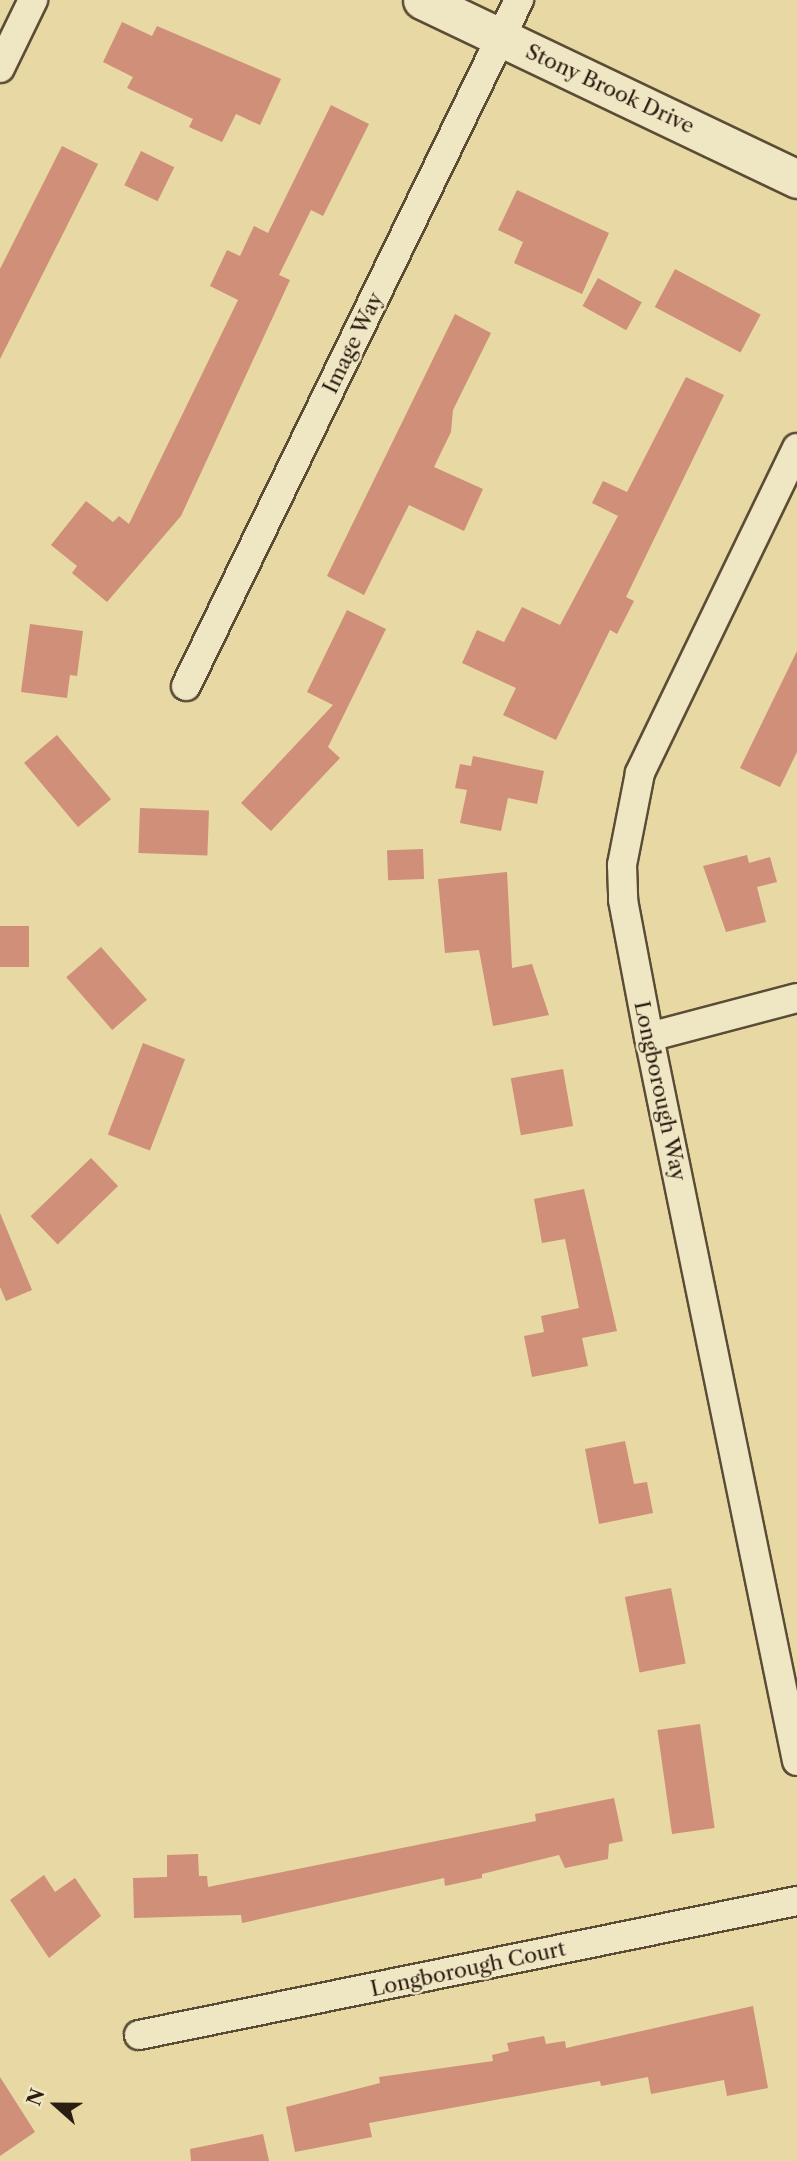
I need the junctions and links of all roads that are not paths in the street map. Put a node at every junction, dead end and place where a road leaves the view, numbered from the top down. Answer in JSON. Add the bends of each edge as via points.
{"nodes":[{"id":1,"x":33,"y":0,"type":"edge"},
{"id":2,"x":422,"y":0,"type":"edge"},
{"id":3,"x":519,"y":0,"type":"edge"},
{"id":4,"x":501,"y":37,"type":"junction"},
{"id":5,"x":0,"y":68,"type":"edge"},
{"id":6,"x":797,"y":178,"type":"edge"},
{"id":7,"x":797,"y":448,"type":"edge"},
{"id":8,"x":186,"y":686,"type":"dead end"},
{"id":9,"x":797,"y":998,"type":"edge"},
{"id":10,"x":649,"y":1037,"type":"junction"},
{"id":11,"x":797,"y":1761,"type":"edge"},
{"id":12,"x":797,"y":1902,"type":"edge"},
{"id":13,"x":139,"y":2035,"type":"dead end"}],
"edges":[{"from":1,"to":5,"type":"street"},
{"from":2,"to":4,"type":"street","name":"Stony Brook Drive"},
{"from":3,"to":4,"type":"street","name":"Image Way"},
{"from":4,"to":6,"type":"street","name":"Stony Brook Drive"},
{"from":4,"to":8,"type":"street","name":"Image Way"},
{"from":7,"to":10,"type":"street","name":"Longborough Way","via":[[669,708],[630,806],[622,900]]},
{"from":9,"to":10,"type":"street"},
{"from":10,"to":11,"type":"street","name":"Longborough Way"},
{"from":12,"to":13,"type":"street","name":"Longborough Court"}]}
